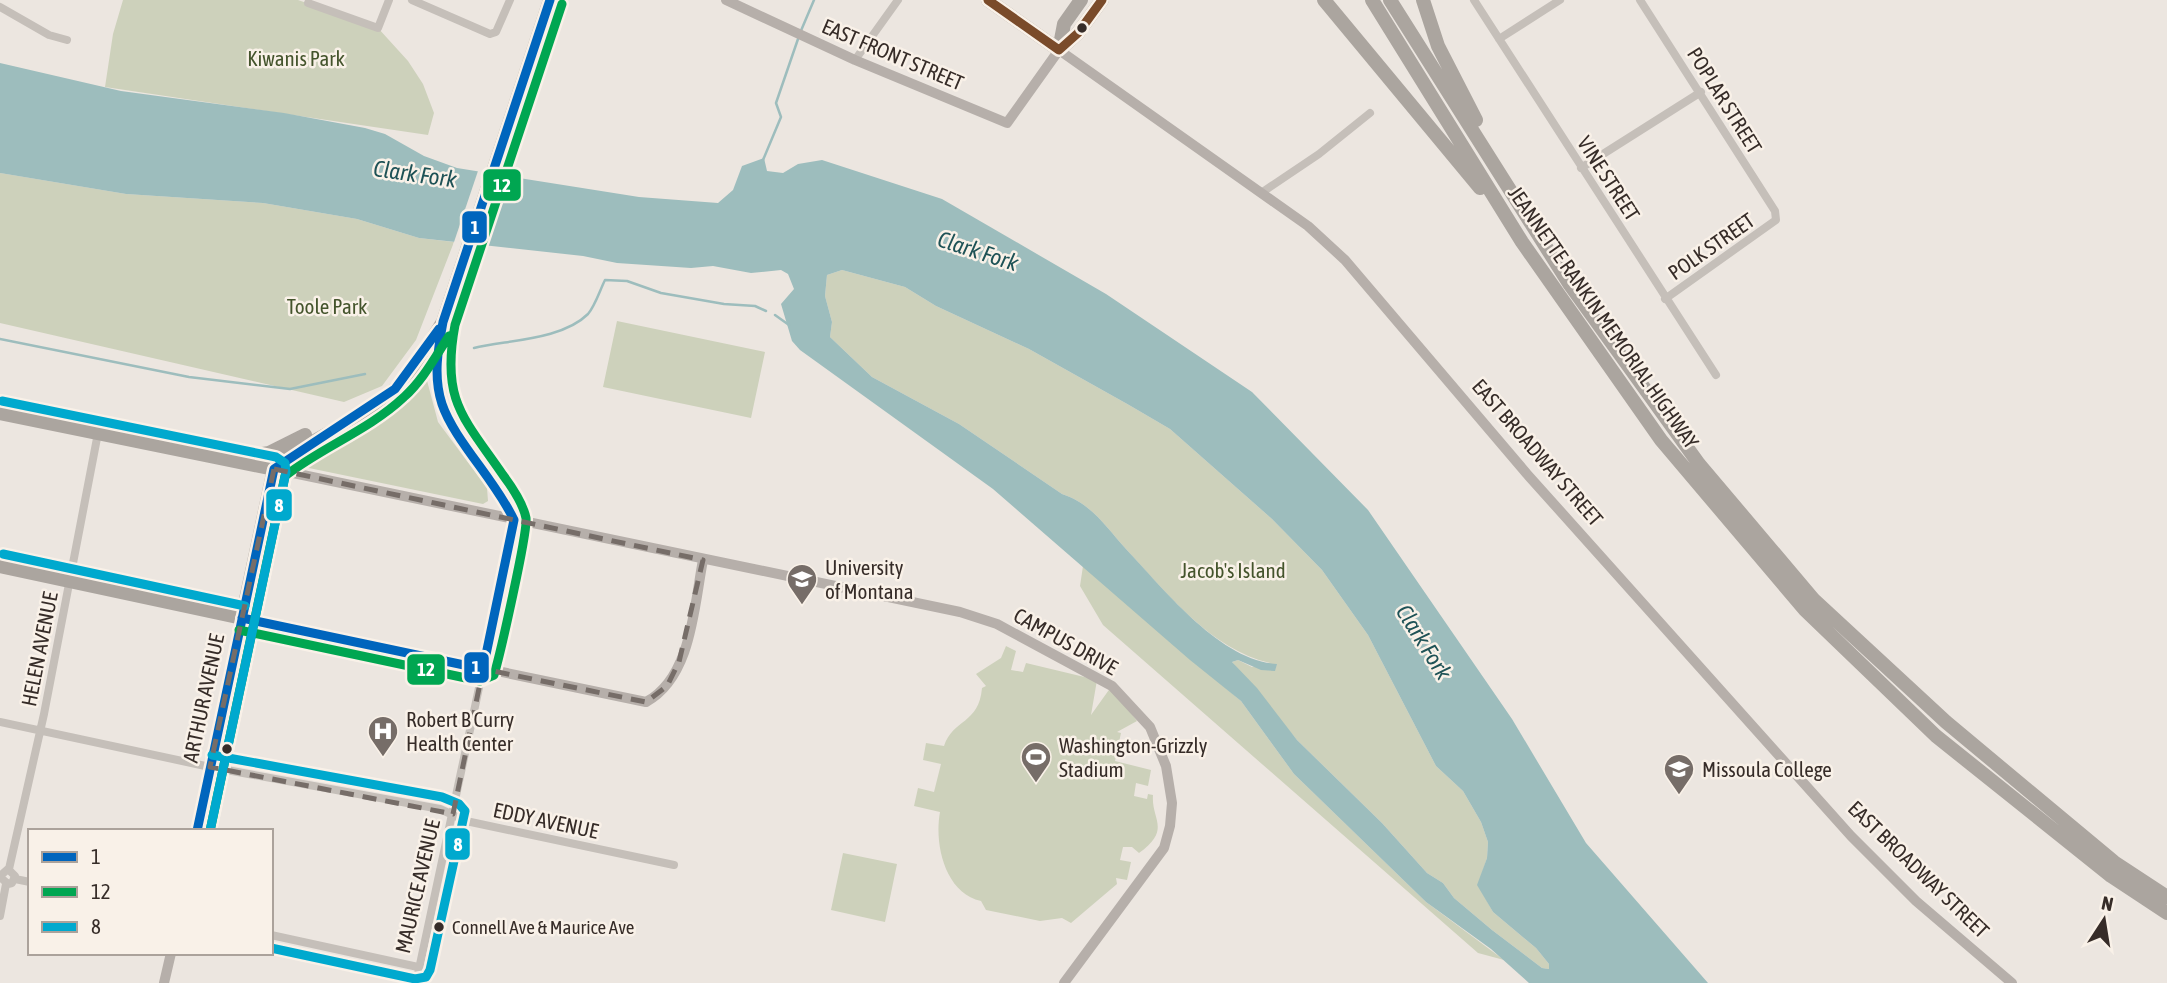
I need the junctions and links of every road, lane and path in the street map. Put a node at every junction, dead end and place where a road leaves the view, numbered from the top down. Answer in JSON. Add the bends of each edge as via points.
{"nodes":[{"id":1,"x":389,"y":0,"type":"edge"},
{"id":2,"x":412,"y":0,"type":"edge"},
{"id":3,"x":510,"y":0,"type":"edge"},
{"id":4,"x":550,"y":0,"type":"edge"},
{"id":5,"x":726,"y":0,"type":"edge"},
{"id":6,"x":898,"y":0,"type":"edge"},
{"id":7,"x":988,"y":0,"type":"edge"},
{"id":8,"x":1081,"y":0,"type":"edge"},
{"id":9,"x":1102,"y":0,"type":"edge"},
{"id":10,"x":1324,"y":0,"type":"edge"},
{"id":11,"x":1372,"y":0,"type":"edge"},
{"id":12,"x":1391,"y":0,"type":"edge"},
{"id":13,"x":1423,"y":0,"type":"edge"},
{"id":14,"x":1474,"y":0,"type":"edge"},
{"id":15,"x":1560,"y":0,"type":"edge"},
{"id":16,"x":1640,"y":0,"type":"edge"},
{"id":17,"x":308,"y":3,"type":"dead end"},
{"id":18,"x":0,"y":8,"type":"edge"},
{"id":19,"x":1499,"y":39,"type":"junction"},
{"id":20,"x":67,"y":40,"type":"dead end"},
{"id":21,"x":1059,"y":50,"type":"junction"},
{"id":22,"x":855,"y":60,"type":"junction"},
{"id":23,"x":1701,"y":92,"type":"junction"},
{"id":24,"x":1370,"y":113,"type":"dead end"},
{"id":25,"x":1581,"y":168,"type":"junction"},
{"id":26,"x":1261,"y":193,"type":"junction"},
{"id":27,"x":1513,"y":194,"type":"junction"},
{"id":28,"x":1776,"y":220,"type":"joint"},
{"id":29,"x":1522,"y":242,"type":"junction"},
{"id":30,"x":1665,"y":299,"type":"junction"},
{"id":31,"x":443,"y":322,"type":"junction"},
{"id":32,"x":1716,"y":375,"type":"dead end"},
{"id":33,"x":380,"y":401,"type":"junction"},
{"id":34,"x":0,"y":413,"type":"edge"},
{"id":35,"x":98,"y":433,"type":"junction"},
{"id":36,"x":223,"y":458,"type":"junction"},
{"id":37,"x":274,"y":469,"type":"junction"},
{"id":38,"x":514,"y":520,"type":"junction"},
{"id":39,"x":703,"y":560,"type":"junction"},
{"id":40,"x":0,"y":566,"type":"edge"},
{"id":41,"x":69,"y":581,"type":"junction"},
{"id":42,"x":242,"y":618,"type":"junction"},
{"id":43,"x":483,"y":669,"type":"junction"},
{"id":44,"x":0,"y":722,"type":"edge"},
{"id":45,"x":41,"y":731,"type":"junction"},
{"id":46,"x":210,"y":767,"type":"junction"},
{"id":47,"x":453,"y":814,"type":"junction"},
{"id":48,"x":197,"y":829,"type":"edge"},
{"id":49,"x":674,"y":865,"type":"dead end"},
{"id":50,"x":9,"y":869,"type":"junction"},
{"id":51,"x":1,"y":877,"type":"edge"},
{"id":52,"x":15,"y":878,"type":"junction"},
{"id":53,"x":28,"y":881,"type":"edge"},
{"id":54,"x":2167,"y":897,"type":"edge"},
{"id":55,"x":2167,"y":913,"type":"edge"},
{"id":56,"x":0,"y":916,"type":"edge"},
{"id":57,"x":273,"y":934,"type":"edge"},
{"id":58,"x":171,"y":955,"type":"edge"},
{"id":59,"x":418,"y":967,"type":"junction"},
{"id":60,"x":164,"y":983,"type":"edge"},
{"id":61,"x":416,"y":983,"type":"edge"},
{"id":62,"x":1064,"y":983,"type":"edge"},
{"id":63,"x":2012,"y":983,"type":"edge"}],
"edges":[{"from":1,"to":17,"type":"street","via":[[378,28]]},
{"from":2,"to":3,"type":"street","via":[[490,34],[496,32]]},
{"from":4,"to":31,"type":"highway"},
{"from":5,"to":22,"type":"street","name":"EAST FRONT STREET"},
{"from":6,"to":22,"type":"street"},
{"from":7,"to":21,"type":"highway","name":"EAST BROADWAY STREET"},
{"from":8,"to":21,"type":"highway","via":[[1064,24]]},
{"from":9,"to":21,"type":"highway"},
{"from":10,"to":29,"type":"highway"},
{"from":11,"to":29,"type":"highway","name":"JEANNETTE RANKIN MEMORIAL HIGHWAY"},
{"from":12,"to":27,"type":"highway","name":"JEANNETTE RANKIN MEMORIAL HIGHWAY"},
{"from":13,"to":27,"type":"highway","via":[[1438,46]]},
{"from":14,"to":19,"type":"street","name":"VINE STREET"},
{"from":15,"to":19,"type":"street"},
{"from":16,"to":23,"type":"street","name":"POPLAR STREET"},
{"from":18,"to":20,"type":"street"},
{"from":19,"to":25,"type":"street","name":"VINE STREET"},
{"from":21,"to":22,"type":"street","name":"EAST FRONT STREET","via":[[1007,123]]},
{"from":21,"to":26,"type":"street","name":"EAST BROADWAY STREET"},
{"from":23,"to":25,"type":"street"},
{"from":23,"to":28,"type":"street","name":"POPLAR STREET","via":[[1775,211]]},
{"from":24,"to":26,"type":"street"},
{"from":25,"to":30,"type":"street","name":"VINE STREET"},
{"from":26,"to":63,"type":"street","name":"EAST BROADWAY STREET","via":[[1308,226],[1345,260],[1527,474],[1851,836],[1916,901]]},
{"from":27,"to":54,"type":"highway","name":"JEANNETTE RANKIN MEMORIAL HIGHWAY","via":[[1570,285],[1699,464],[1814,600],[1946,722],[2114,862]]},
{"from":28,"to":30,"type":"street","name":"POLK STREET"},
{"from":29,"to":55,"type":"highway","name":"JEANNETTE RANKIN MEMORIAL HIGHWAY","via":[[1661,440],[1805,610],[1936,736],[2100,867]]},
{"from":30,"to":32,"type":"street","name":"VINE STREET"},
{"from":31,"to":33,"type":"highway","via":[[415,367]]},
{"from":31,"to":38,"type":"street","via":[[436,362],[442,404]]},
{"from":33,"to":36,"type":"highway","via":[[269,453]]},
{"from":33,"to":37,"type":"highway","via":[[309,442]]},
{"from":34,"to":35,"type":"highway"},
{"from":35,"to":36,"type":"highway"},
{"from":35,"to":41,"type":"street","name":"HELEN AVENUE"},
{"from":36,"to":37,"type":"highway"},
{"from":37,"to":38,"type":"street","name":"CAMPUS DRIVE"},
{"from":37,"to":42,"type":"highway","name":"ARTHUR AVENUE"},
{"from":38,"to":39,"type":"street","name":"CAMPUS DRIVE"},
{"from":38,"to":43,"type":"street","name":"MAURICE AVENUE"},
{"from":39,"to":43,"type":"street","via":[[679,662],[667,686],[646,702]]},
{"from":39,"to":62,"type":"street","name":"CAMPUS DRIVE","via":[[983,618],[1112,686],[1141,715],[1166,766],[1172,803],[1168,837],[1158,858]]},
{"from":40,"to":41,"type":"highway"},
{"from":41,"to":42,"type":"highway"},
{"from":41,"to":45,"type":"street","name":"HELEN AVENUE"},
{"from":42,"to":43,"type":"street"},
{"from":42,"to":46,"type":"street","name":"ARTHUR AVENUE"},
{"from":43,"to":47,"type":"street","name":"MAURICE AVENUE"},
{"from":44,"to":45,"type":"street","name":"EDDY AVENUE"},
{"from":45,"to":46,"type":"street","name":"EDDY AVENUE"},
{"from":45,"to":50,"type":"street","name":"HELEN AVENUE"},
{"from":46,"to":47,"type":"street","name":"EDDY AVENUE"},
{"from":46,"to":48,"type":"street","name":"ARTHUR AVENUE"},
{"from":47,"to":49,"type":"street","name":"EDDY AVENUE","via":[[466,821]]},
{"from":47,"to":59,"type":"street","name":"MAURICE AVENUE"},
{"from":50,"to":51,"type":"street"},
{"from":50,"to":52,"type":"street"},
{"from":51,"to":52,"type":"street"},
{"from":51,"to":56,"type":"street"},
{"from":52,"to":53,"type":"street"},
{"from":57,"to":59,"type":"street"},
{"from":58,"to":60,"type":"street"},
{"from":59,"to":61,"type":"street","name":"MAURICE AVENUE"}]}
